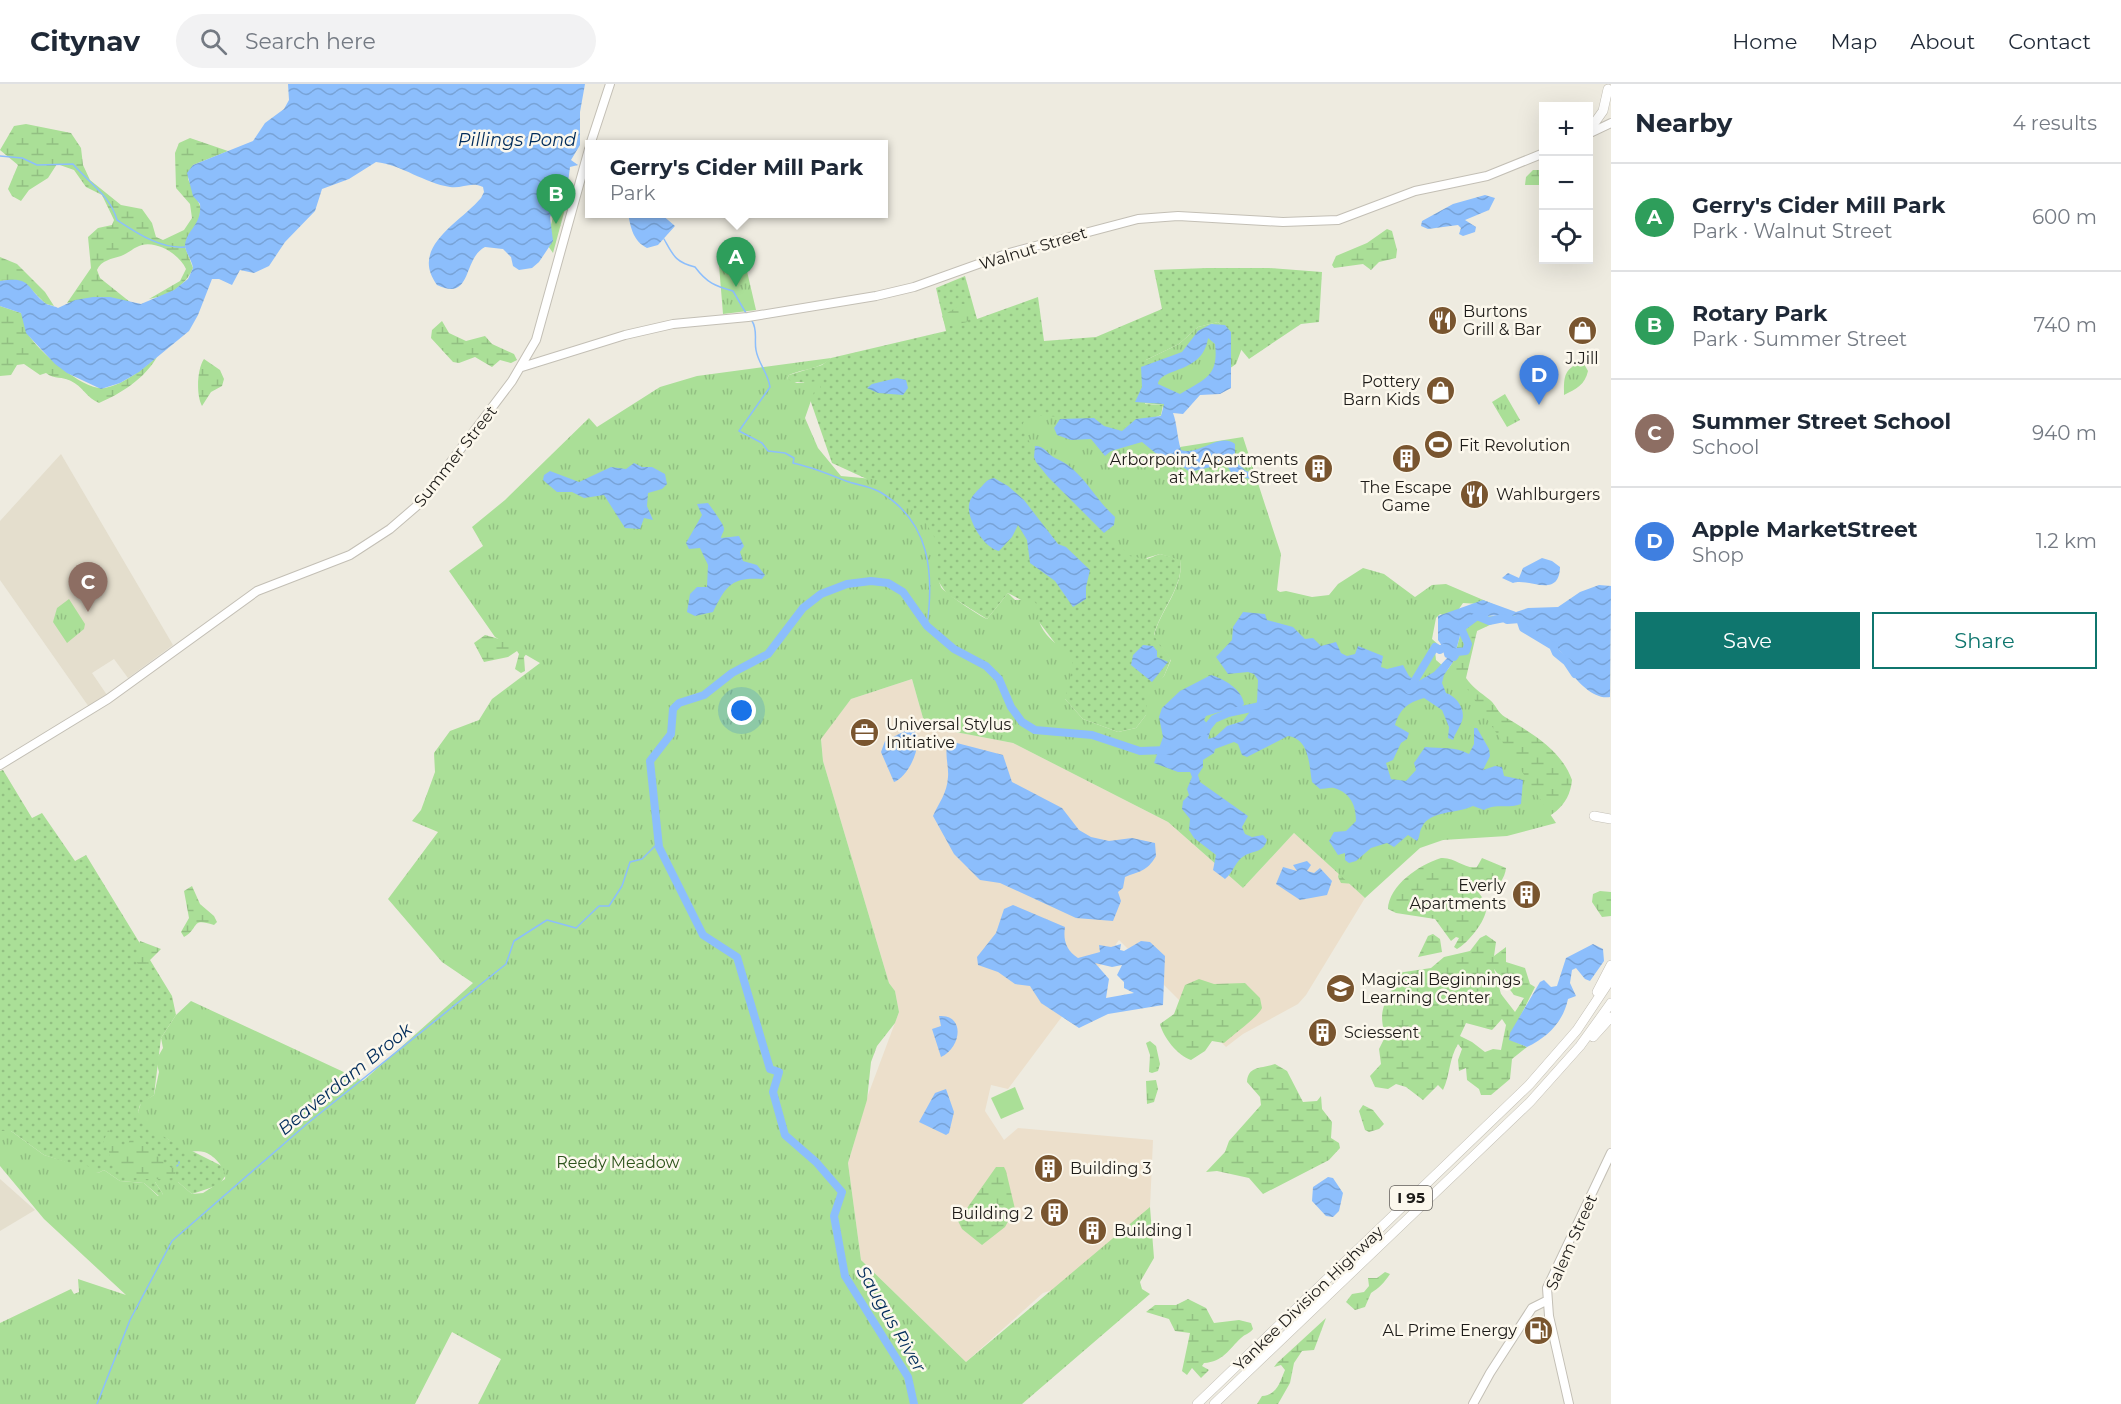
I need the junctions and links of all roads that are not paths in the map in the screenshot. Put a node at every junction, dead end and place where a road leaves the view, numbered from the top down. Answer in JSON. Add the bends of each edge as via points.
{"nodes":[{"id":1,"x":610,"y":84,"type":"edge"},
{"id":2,"x":1608,"y":86,"type":"edge"},
{"id":3,"x":1611,"y":105,"type":"edge"},
{"id":4,"x":1611,"y":123,"type":"edge"},
{"id":5,"x":1593,"y":126,"type":"edge"},
{"id":6,"x":1593,"y":131,"type":"edge"},
{"id":7,"x":591,"y":140,"type":"edge"},
{"id":8,"x":1539,"y":155,"type":"edge"},
{"id":9,"x":585,"y":162,"type":"edge"},
{"id":10,"x":522,"y":367,"type":"junction"},
{"id":11,"x":0,"y":765,"type":"edge"},
{"id":12,"x":1594,"y":816,"type":"dead end"},
{"id":13,"x":1611,"y":819,"type":"edge"},
{"id":14,"x":1611,"y":965,"type":"edge"},
{"id":15,"x":1611,"y":979,"type":"edge"},
{"id":16,"x":1611,"y":1004,"type":"edge"},
{"id":17,"x":1611,"y":1017,"type":"edge"},
{"id":18,"x":1564,"y":1047,"type":"junction"},
{"id":19,"x":1558,"y":1073,"type":"junction"},
{"id":20,"x":1611,"y":1153,"type":"edge"},
{"id":21,"x":1546,"y":1301,"type":"junction"},
{"id":22,"x":1197,"y":1404,"type":"edge"},
{"id":23,"x":1214,"y":1404,"type":"edge"},
{"id":24,"x":1473,"y":1404,"type":"edge"},
{"id":25,"x":1569,"y":1404,"type":"edge"}],
"edges":[{"from":1,"to":7,"type":"main road"},
{"from":2,"to":3,"type":"highway"},
{"from":2,"to":5,"type":"highway","via":[[1603,111]]},
{"from":4,"to":6,"type":"main road"},
{"from":8,"to":10,"type":"main road","name":"Walnut Street","via":[[1487,176],[1415,191],[1338,220],[1283,222],[1178,216],[1138,219],[1009,253],[914,287],[769,314],[663,326]]},
{"from":9,"to":10,"type":"main road","name":"Summer Street","via":[[543,322]]},
{"from":10,"to":11,"type":"main road","name":"Summer Street","via":[[433,487],[390,529],[345,558],[257,591],[108,699]]},
{"from":12,"to":13,"type":"highway"},
{"from":14,"to":18,"type":"highway"},
{"from":15,"to":18,"type":"highway","name":"Yankee Division Highway","number":"I 95"},
{"from":16,"to":19,"type":"highway","name":"Yankee Division Highway","number":"I 95"},
{"from":17,"to":19,"type":"highway"},
{"from":18,"to":22,"type":"highway","name":"Yankee Division Highway","number":"I 95"},
{"from":19,"to":23,"type":"highway","name":"Yankee Division Highway","number":"I 95"},
{"from":20,"to":21,"type":"main road","name":"Salem Street","via":[[1549,1282]]},
{"from":21,"to":24,"type":"main road","via":[[1532,1308]]},
{"from":21,"to":25,"type":"main road","name":"Salem Street"}]}
